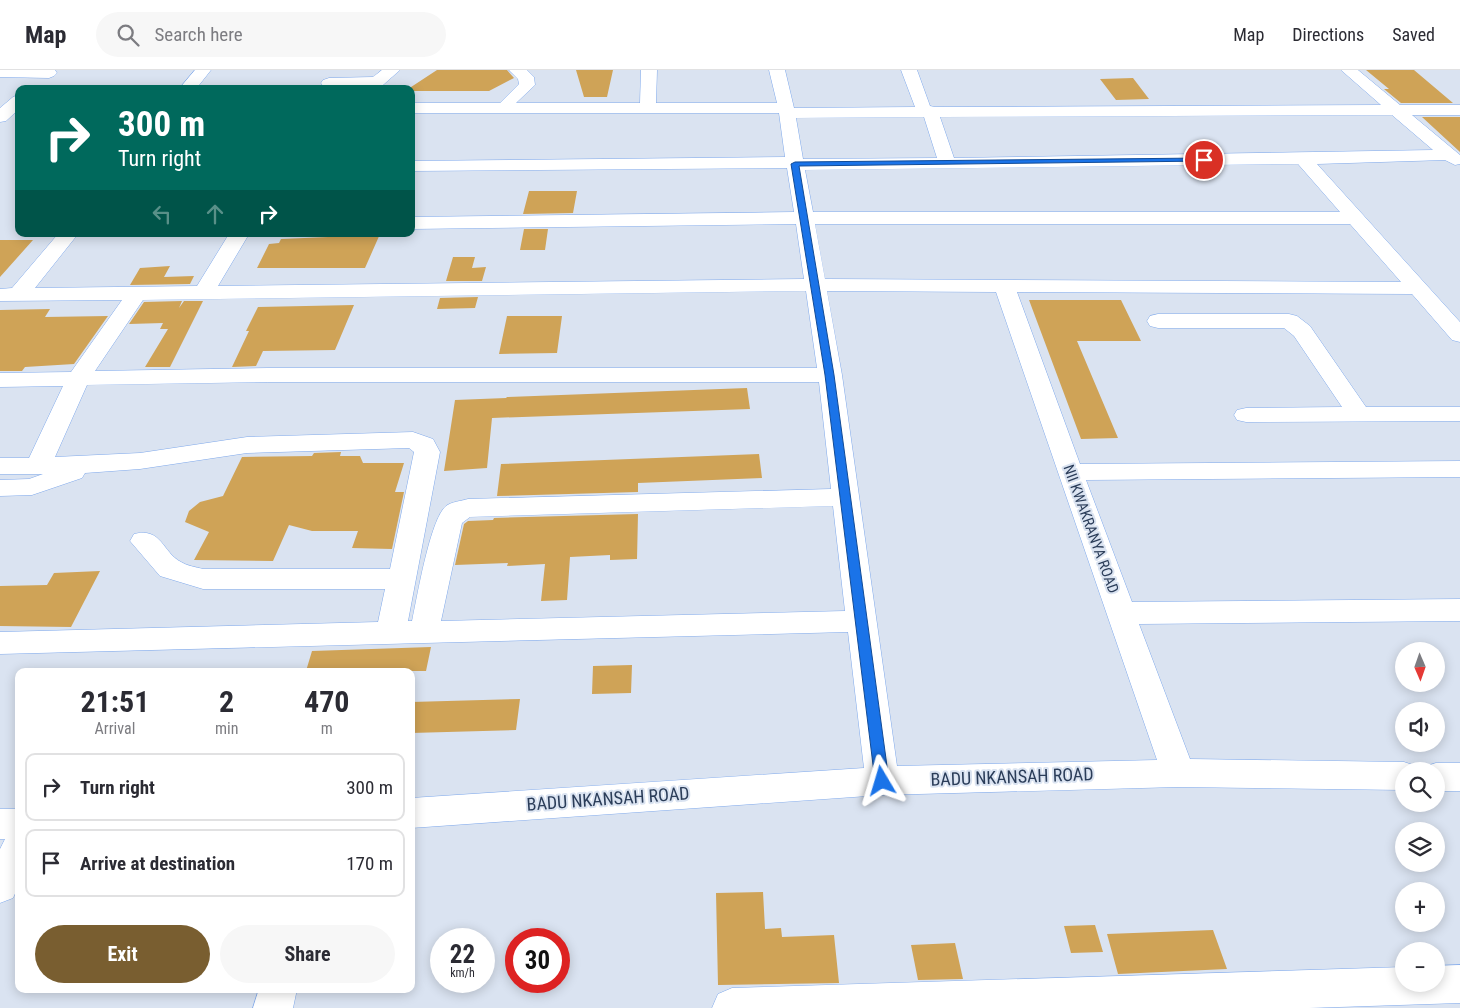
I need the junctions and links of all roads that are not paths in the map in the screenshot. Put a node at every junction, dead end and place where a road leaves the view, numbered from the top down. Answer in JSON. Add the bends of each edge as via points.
{"nodes":[{"id":1,"x":203,"y":70,"type":"edge"},
{"id":2,"x":517,"y":70,"type":"edge"},
{"id":3,"x":649,"y":70,"type":"edge"},
{"id":4,"x":777,"y":70,"type":"edge"},
{"id":5,"x":909,"y":70,"type":"edge"},
{"id":6,"x":1349,"y":70,"type":"edge"},
{"id":7,"x":50,"y":71,"type":"edge"},
{"id":8,"x":0,"y":72,"type":"edge"},
{"id":9,"x":386,"y":75,"type":"edge"},
{"id":10,"x":330,"y":81,"type":"edge"},
{"id":11,"x":35,"y":85,"type":"edge"},
{"id":12,"x":191,"y":85,"type":"edge"},
{"id":13,"x":415,"y":96,"type":"edge"},
{"id":14,"x":15,"y":103,"type":"edge"},
{"id":15,"x":508,"y":103,"type":"junction"},
{"id":16,"x":415,"y":108,"type":"edge"},
{"id":17,"x":648,"y":109,"type":"junction"},
{"id":18,"x":1398,"y":110,"type":"junction"},
{"id":19,"x":1460,"y":110,"type":"edge"},
{"id":20,"x":786,"y":111,"type":"junction"},
{"id":21,"x":927,"y":111,"type":"junction"},
{"id":22,"x":1,"y":114,"type":"edge"},
{"id":23,"x":1303,"y":159,"type":"junction"},
{"id":24,"x":1455,"y":159,"type":"edge"},
{"id":25,"x":947,"y":163,"type":"junction"},
{"id":26,"x":795,"y":164,"type":"junction"},
{"id":27,"x":415,"y":166,"type":"edge"},
{"id":28,"x":804,"y":218,"type":"junction"},
{"id":29,"x":1357,"y":218,"type":"junction"},
{"id":30,"x":415,"y":223,"type":"edge"},
{"id":31,"x":65,"y":237,"type":"edge"},
{"id":32,"x":237,"y":237,"type":"edge"},
{"id":33,"x":816,"y":285,"type":"junction"},
{"id":34,"x":1004,"y":286,"type":"junction"},
{"id":35,"x":1417,"y":288,"type":"junction"},
{"id":36,"x":204,"y":292,"type":"junction"},
{"id":37,"x":137,"y":293,"type":"junction"},
{"id":38,"x":9,"y":295,"type":"edge"},
{"id":39,"x":1158,"y":321,"type":"dead end"},
{"id":40,"x":1460,"y":335,"type":"edge"},
{"id":41,"x":830,"y":375,"type":"junction"},
{"id":42,"x":79,"y":377,"type":"junction"},
{"id":43,"x":0,"y":380,"type":"edge"},
{"id":44,"x":1359,"y":414,"type":"junction"},
{"id":45,"x":1460,"y":414,"type":"edge"},
{"id":46,"x":1246,"y":415,"type":"dead end"},
{"id":47,"x":91,"y":465,"type":"junction"},
{"id":48,"x":0,"y":466,"type":"edge"},
{"id":49,"x":38,"y":466,"type":"junction"},
{"id":50,"x":1460,"y":469,"type":"edge"},
{"id":51,"x":1070,"y":472,"type":"junction"},
{"id":52,"x":0,"y":488,"type":"edge"},
{"id":53,"x":846,"y":498,"type":"junction"},
{"id":54,"x":144,"y":541,"type":"dead end"},
{"id":55,"x":402,"y":579,"type":"junction"},
{"id":56,"x":1460,"y":610,"type":"edge"},
{"id":57,"x":1121,"y":613,"type":"junction"},
{"id":58,"x":862,"y":621,"type":"junction"},
{"id":59,"x":424,"y":632,"type":"junction"},
{"id":60,"x":392,"y":633,"type":"junction"},
{"id":61,"x":0,"y":643,"type":"edge"},
{"id":62,"x":1178,"y":773,"type":"junction"},
{"id":63,"x":1395,"y":776,"type":"edge"},
{"id":64,"x":1445,"y":777,"type":"edge"},
{"id":65,"x":1460,"y":777,"type":"edge"},
{"id":66,"x":882,"y":781,"type":"junction"},
{"id":67,"x":415,"y":813,"type":"edge"},
{"id":68,"x":0,"y":824,"type":"edge"},
{"id":69,"x":15,"y":824,"type":"edge"},
{"id":70,"x":15,"y":855,"type":"edge"},
{"id":71,"x":0,"y":886,"type":"edge"},
{"id":72,"x":1460,"y":984,"type":"edge"},
{"id":73,"x":277,"y":993,"type":"edge"},
{"id":74,"x":273,"y":1008,"type":"edge"},
{"id":75,"x":732,"y":1008,"type":"edge"}],
"edges":[{"from":1,"to":12,"type":"street"},
{"from":2,"to":15,"type":"street","via":[[526,77],[527,85]]},
{"from":3,"to":17,"type":"street"},
{"from":4,"to":20,"type":"street"},
{"from":5,"to":21,"type":"street"},
{"from":6,"to":18,"type":"street"},
{"from":7,"to":8,"type":"street"},
{"from":7,"to":11,"type":"street"},
{"from":9,"to":10,"type":"street","via":[[373,83]]},
{"from":13,"to":15,"type":"street"},
{"from":14,"to":22,"type":"street"},
{"from":15,"to":16,"type":"street"},
{"from":15,"to":17,"type":"street"},
{"from":17,"to":20,"type":"street"},
{"from":18,"to":19,"type":"street"},
{"from":18,"to":21,"type":"street"},
{"from":18,"to":24,"type":"street"},
{"from":20,"to":21,"type":"street"},
{"from":20,"to":26,"type":"street"},
{"from":21,"to":25,"type":"street"},
{"from":23,"to":24,"type":"street"},
{"from":23,"to":25,"type":"street"},
{"from":23,"to":29,"type":"street"},
{"from":25,"to":26,"type":"street"},
{"from":26,"to":27,"type":"street"},
{"from":26,"to":28,"type":"street"},
{"from":28,"to":29,"type":"street"},
{"from":28,"to":30,"type":"street"},
{"from":28,"to":33,"type":"street"},
{"from":29,"to":35,"type":"street"},
{"from":31,"to":38,"type":"street"},
{"from":32,"to":36,"type":"street"},
{"from":33,"to":34,"type":"street"},
{"from":33,"to":36,"type":"street"},
{"from":33,"to":41,"type":"street"},
{"from":34,"to":35,"type":"street"},
{"from":34,"to":51,"type":"street","name":"NII KWAKRANYA ROAD"},
{"from":35,"to":40,"type":"street"},
{"from":36,"to":37,"type":"street"},
{"from":37,"to":38,"type":"street"},
{"from":37,"to":42,"type":"street"},
{"from":39,"to":44,"type":"street","via":[[1289,321],[1302,332]]},
{"from":41,"to":42,"type":"street"},
{"from":41,"to":53,"type":"street"},
{"from":42,"to":43,"type":"street"},
{"from":42,"to":49,"type":"street"},
{"from":44,"to":45,"type":"street"},
{"from":44,"to":46,"type":"street"},
{"from":47,"to":49,"type":"street"},
{"from":47,"to":52,"type":"street","via":[[32,487]]},
{"from":47,"to":55,"type":"street","via":[[140,462],[247,445],[413,440],[424,445],[427,452]]},
{"from":48,"to":49,"type":"street"},
{"from":50,"to":51,"type":"street"},
{"from":51,"to":57,"type":"street","name":"NII KWAKRANYA ROAD"},
{"from":53,"to":58,"type":"street"},
{"from":53,"to":59,"type":"street","via":[[468,508],[456,512],[449,522]]},
{"from":54,"to":55,"type":"street","via":[[170,569],[203,579]]},
{"from":55,"to":60,"type":"street"},
{"from":56,"to":57,"type":"street"},
{"from":57,"to":62,"type":"street","name":"NII KWAKRANYA ROAD"},
{"from":58,"to":59,"type":"street"},
{"from":58,"to":66,"type":"street"},
{"from":59,"to":60,"type":"street"},
{"from":60,"to":61,"type":"street"},
{"from":62,"to":63,"type":"street","name":"BADU NKANSAH ROAD"},
{"from":62,"to":66,"type":"street","name":"BADU NKANSAH ROAD"},
{"from":64,"to":65,"type":"street"},
{"from":66,"to":67,"type":"street","name":"BADU NKANSAH ROAD"},
{"from":68,"to":69,"type":"street"},
{"from":70,"to":71,"type":"street"},
{"from":72,"to":75,"type":"street"},
{"from":73,"to":74,"type":"street"}]}
